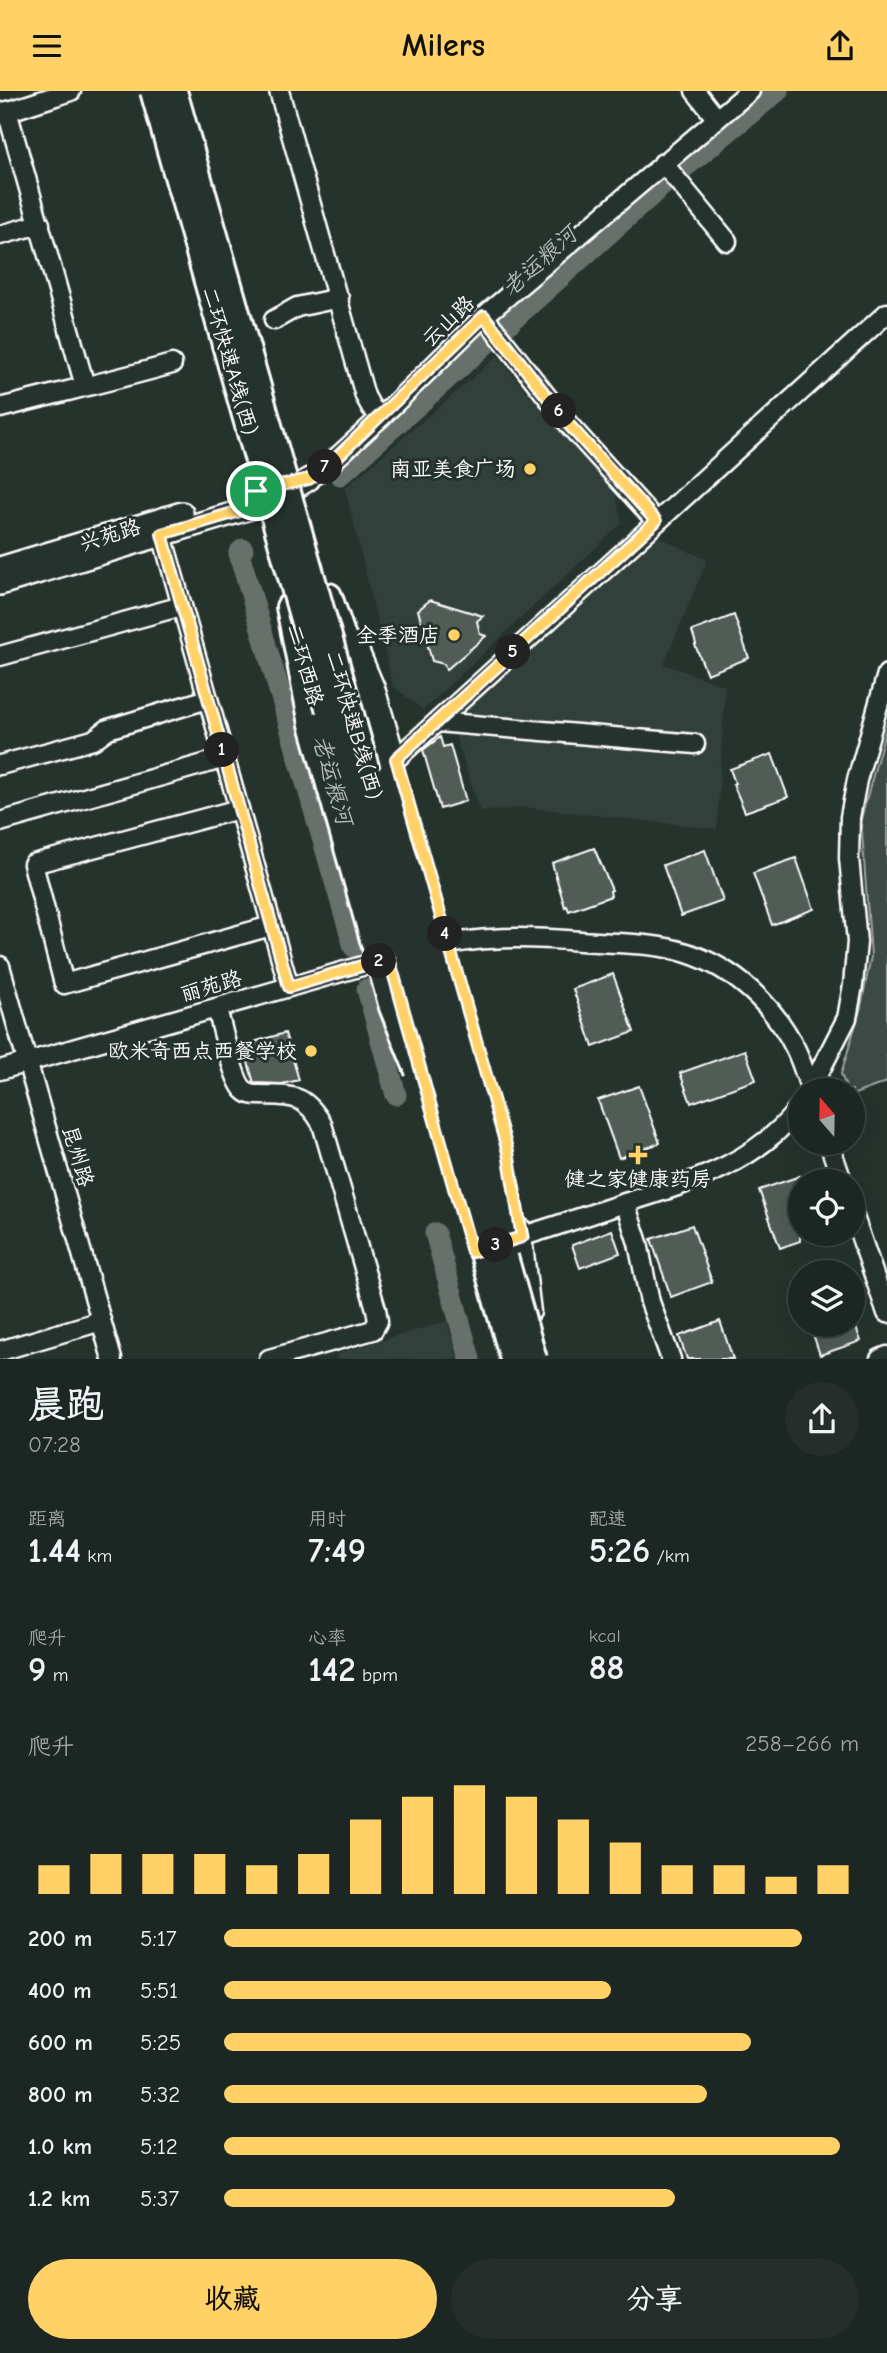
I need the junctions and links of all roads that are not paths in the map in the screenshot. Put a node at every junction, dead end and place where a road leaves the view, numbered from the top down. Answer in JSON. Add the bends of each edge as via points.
{"nodes":[{"id":1,"x":48,"y":91,"type":"edge"},
{"id":2,"x":71,"y":91,"type":"edge"},
{"id":3,"x":143,"y":91,"type":"edge"},
{"id":4,"x":153,"y":91,"type":"edge"},
{"id":5,"x":174,"y":91,"type":"edge"},
{"id":6,"x":185,"y":91,"type":"edge"},
{"id":7,"x":279,"y":91,"type":"edge"},
{"id":8,"x":695,"y":91,"type":"edge"},
{"id":9,"x":750,"y":91,"type":"edge"},
{"id":10,"x":2,"y":111,"type":"edge"},
{"id":11,"x":716,"y":118,"type":"junction"},
{"id":12,"x":666,"y":167,"type":"junction"},
{"id":13,"x":40,"y":224,"type":"junction"},
{"id":14,"x":0,"y":235,"type":"edge"},
{"id":15,"x":727,"y":241,"type":"dead end"},
{"id":16,"x":339,"y":299,"type":"junction"},
{"id":17,"x":887,"y":313,"type":"edge"},
{"id":18,"x":274,"y":320,"type":"dead end"},
{"id":19,"x":493,"y":328,"type":"junction"},
{"id":20,"x":172,"y":364,"type":"dead end"},
{"id":21,"x":85,"y":386,"type":"junction"},
{"id":22,"x":0,"y":408,"type":"edge"},
{"id":23,"x":381,"y":417,"type":"junction"},
{"id":24,"x":301,"y":483,"type":"junction"},
{"id":25,"x":258,"y":498,"type":"junction"},
{"id":26,"x":656,"y":521,"type":"junction"},
{"id":27,"x":162,"y":534,"type":"junction"},
{"id":28,"x":0,"y":568,"type":"edge"},
{"id":29,"x":0,"y":585,"type":"edge"},
{"id":30,"x":326,"y":589,"type":"junction"},
{"id":31,"x":287,"y":599,"type":"junction"},
{"id":32,"x":182,"y":606,"type":"junction"},
{"id":33,"x":0,"y":656,"type":"edge"},
{"id":34,"x":887,"y":674,"type":"edge"},
{"id":35,"x":208,"y":699,"type":"junction"},
{"id":36,"x":437,"y":722,"type":"junction"},
{"id":37,"x":695,"y":744,"type":"dead end"},
{"id":38,"x":225,"y":758,"type":"junction"},
{"id":39,"x":0,"y":765,"type":"edge"},
{"id":40,"x":393,"y":767,"type":"junction"},
{"id":41,"x":239,"y":809,"type":"junction"},
{"id":42,"x":0,"y":822,"type":"edge"},
{"id":43,"x":271,"y":926,"type":"junction"},
{"id":44,"x":437,"y":946,"type":"junction"},
{"id":45,"x":389,"y":958,"type":"junction"},
{"id":46,"x":0,"y":966,"type":"edge"},
{"id":47,"x":289,"y":987,"type":"junction"},
{"id":48,"x":217,"y":1009,"type":"junction"},
{"id":49,"x":28,"y":1063,"type":"junction"},
{"id":50,"x":0,"y":1070,"type":"edge"},
{"id":51,"x":807,"y":1078,"type":"edge"},
{"id":52,"x":817,"y":1078,"type":"edge"},
{"id":53,"x":788,"y":1121,"type":"edge"},
{"id":54,"x":625,"y":1203,"type":"junction"},
{"id":55,"x":517,"y":1238,"type":"junction"},
{"id":56,"x":475,"y":1244,"type":"junction"},
{"id":57,"x":864,"y":1246,"type":"edge"},
{"id":58,"x":887,"y":1313,"type":"edge"},
{"id":59,"x":101,"y":1321,"type":"junction"},
{"id":60,"x":0,"y":1351,"type":"edge"},
{"id":61,"x":887,"y":1356,"type":"edge"},
{"id":62,"x":531,"y":1357,"type":"edge"},
{"id":63,"x":112,"y":1359,"type":"edge"},
{"id":64,"x":269,"y":1359,"type":"edge"},
{"id":65,"x":504,"y":1359,"type":"edge"},
{"id":66,"x":671,"y":1359,"type":"edge"},
{"id":67,"x":880,"y":1359,"type":"edge"}],
"edges":[{"from":1,"to":10,"type":"street"},
{"from":2,"to":10,"type":"street"},
{"from":3,"to":25,"type":"main road","name":"二环西路"},
{"from":4,"to":56,"type":"highway","name":"二环快速A线(西)","bridge":true},
{"from":5,"to":62,"type":"highway","name":"二环快速B线(西)","bridge":true},
{"from":6,"to":24,"type":"main road","name":"二环西路"},
{"from":7,"to":16,"type":"street"},
{"from":8,"to":11,"type":"street"},
{"from":9,"to":11,"type":"street","name":"云山路"},
{"from":10,"to":13,"type":"street"},
{"from":11,"to":12,"type":"street","name":"云山路"},
{"from":12,"to":15,"type":"street"},
{"from":12,"to":19,"type":"street","name":"云山路"},
{"from":13,"to":14,"type":"street"},
{"from":13,"to":21,"type":"street"},
{"from":16,"to":18,"type":"street","via":[[297,307]]},
{"from":16,"to":23,"type":"street","via":[[365,396]]},
{"from":17,"to":26,"type":"street"},
{"from":19,"to":23,"type":"street","name":"云山路"},
{"from":19,"to":26,"type":"street","via":[[570,426]]},
{"from":20,"to":21,"type":"street"},
{"from":21,"to":22,"type":"street"},
{"from":23,"to":24,"type":"street","name":"云山路"},
{"from":24,"to":25,"type":"main road","name":"兴苑路"},
{"from":24,"to":30,"type":"main road","name":"二环西路"},
{"from":25,"to":27,"type":"main road","name":"兴苑路"},
{"from":25,"to":28,"type":"main road","name":"兴苑路"},
{"from":25,"to":31,"type":"main road","name":"二环西路"},
{"from":26,"to":36,"type":"street"},
{"from":27,"to":29,"type":"main road","name":"兴苑路"},
{"from":27,"to":32,"type":"street"},
{"from":30,"to":40,"type":"highway"},
{"from":30,"to":44,"type":"main road","name":"二环西路"},
{"from":31,"to":45,"type":"main road","name":"二环西路"},
{"from":31,"to":56,"type":"highway","bridge":true,"via":[[312,725],[392,1007],[443,1133]]},
{"from":32,"to":33,"type":"street"},
{"from":32,"to":35,"type":"street"},
{"from":34,"to":52,"type":"street","via":[[850,817],[857,942],[853,985],[847,1018]]},
{"from":35,"to":38,"type":"street"},
{"from":35,"to":39,"type":"street","via":[[108,729],[93,740]]},
{"from":36,"to":37,"type":"street"},
{"from":36,"to":40,"type":"street"},
{"from":38,"to":41,"type":"street"},
{"from":38,"to":42,"type":"street"},
{"from":40,"to":44,"type":"street"},
{"from":40,"to":62,"type":"highway","bridge":true,"via":[[501,1167]]},
{"from":41,"to":43,"type":"street"},
{"from":41,"to":43,"type":"street","via":[[33,864],[64,984]]},
{"from":43,"to":47,"type":"street"},
{"from":44,"to":45,"type":"street","name":"丽苑路"},
{"from":44,"to":51,"type":"street","name":"丽苑路","via":[[512,936],[686,952],[731,974],[771,1011],[796,1049]]},
{"from":44,"to":55,"type":"main road","name":"二环西路"},
{"from":45,"to":47,"type":"street","name":"丽苑路"},
{"from":45,"to":56,"type":"main road","name":"二环西路"},
{"from":46,"to":49,"type":"street","name":"昆州路"},
{"from":47,"to":48,"type":"street","name":"丽苑路"},
{"from":48,"to":49,"type":"street","name":"丽苑路"},
{"from":48,"to":64,"type":"street","via":[[242,1089],[250,1094],[305,1100],[322,1124],[378,1321],[373,1330]]},
{"from":49,"to":50,"type":"street","name":"丽苑路"},
{"from":49,"to":59,"type":"street","name":"昆州路"},
{"from":53,"to":54,"type":"street","via":[[745,1156],[709,1176]]},
{"from":54,"to":55,"type":"street"},
{"from":54,"to":66,"type":"street","via":[[650,1302]]},
{"from":55,"to":56,"type":"street"},
{"from":55,"to":62,"type":"main road","name":"二环西路","via":[[531,1312]]},
{"from":56,"to":62,"type":"highway","name":"二环快速A线(西)","bridge":true},
{"from":56,"to":65,"type":"main road","name":"二环西路"},
{"from":57,"to":58,"type":"street"},
{"from":59,"to":60,"type":"street"},
{"from":59,"to":63,"type":"street","name":"昆州路"},
{"from":61,"to":67,"type":"street"}]}
